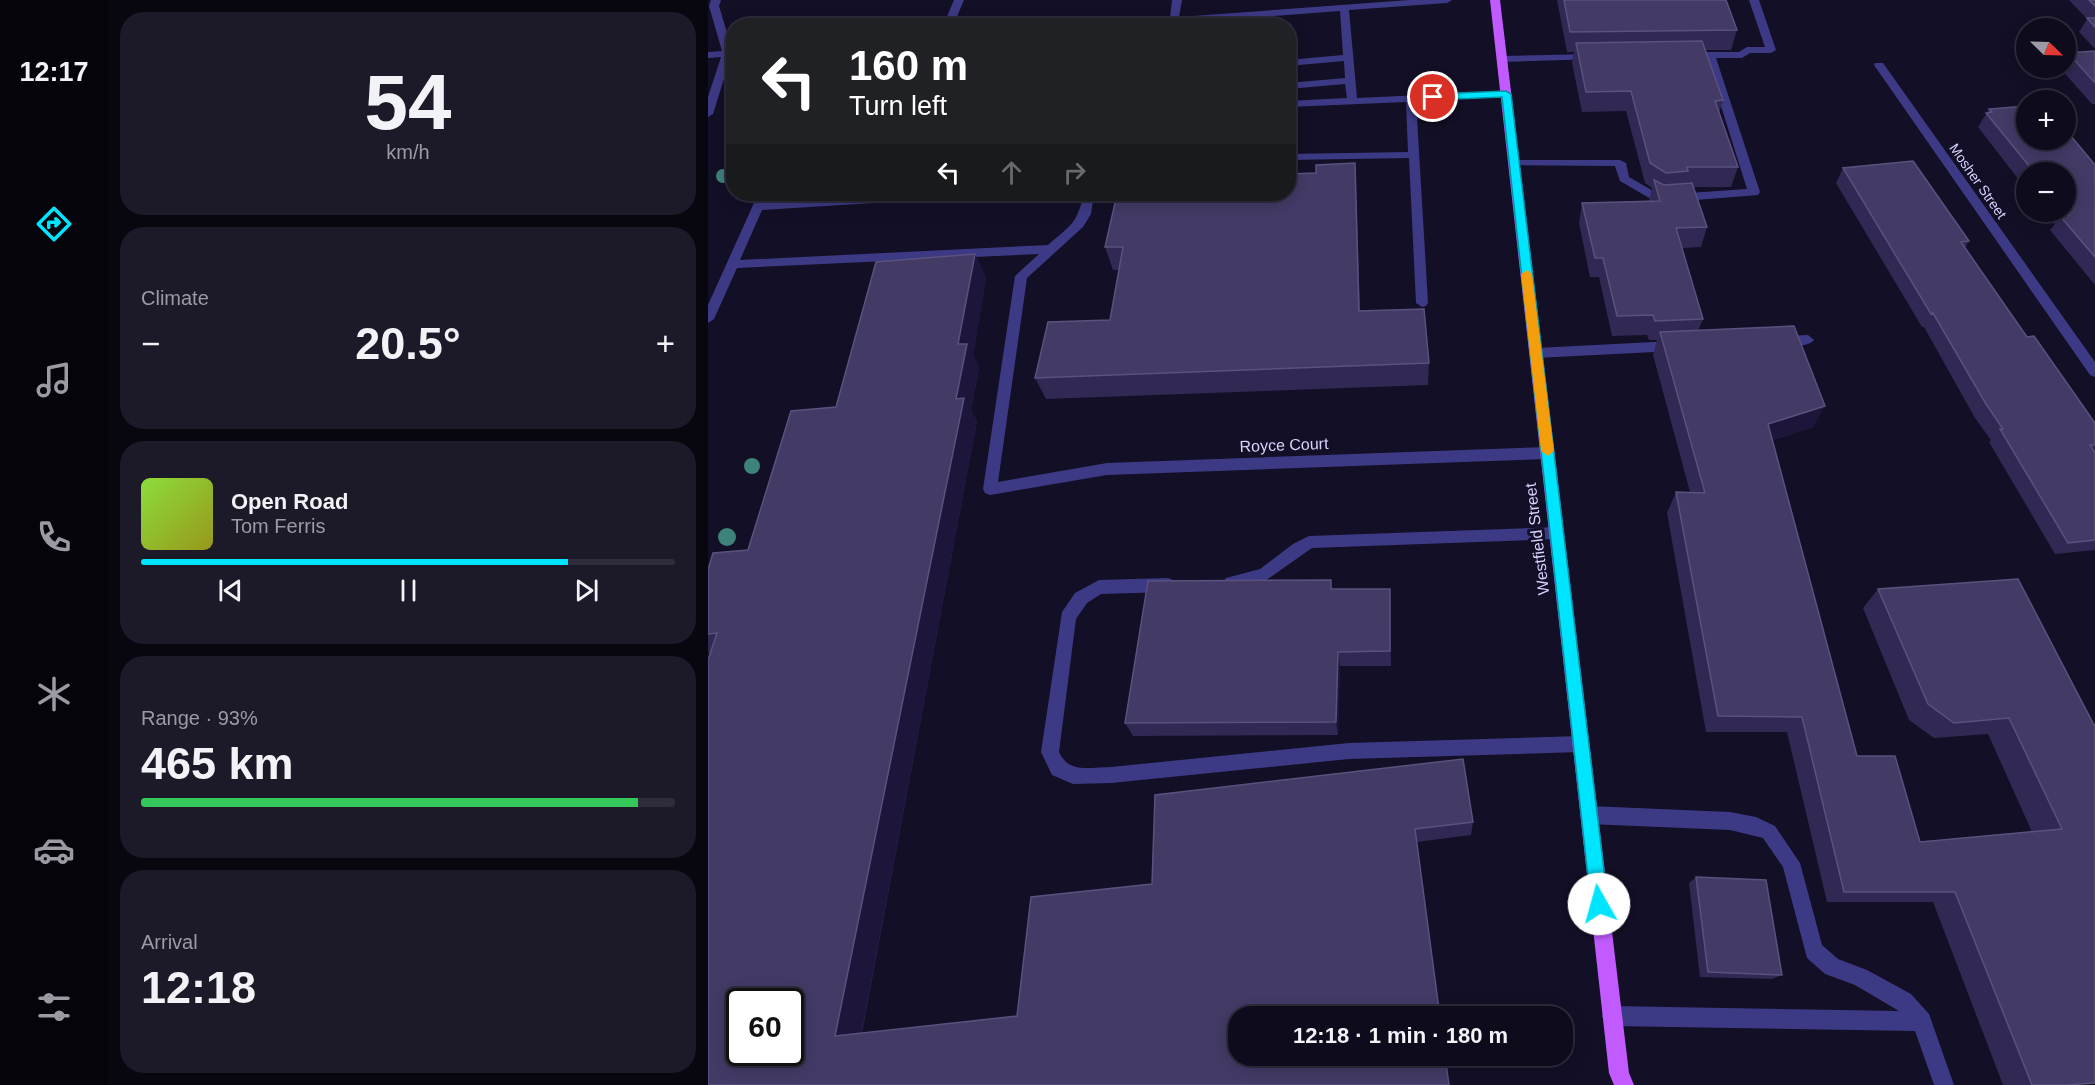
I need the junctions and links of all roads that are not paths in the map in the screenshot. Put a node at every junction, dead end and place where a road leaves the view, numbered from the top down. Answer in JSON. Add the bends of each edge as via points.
{"nodes":[{"id":1,"x":716,"y":0,"type":"edge"},
{"id":2,"x":959,"y":0,"type":"edge"},
{"id":3,"x":1177,"y":0,"type":"edge"},
{"id":4,"x":1447,"y":0,"type":"edge"},
{"id":5,"x":1495,"y":0,"type":"edge"},
{"id":6,"x":1754,"y":0,"type":"edge"},
{"id":7,"x":1332,"y":4,"type":"edge"},
{"id":8,"x":1344,"y":7,"type":"junction"},
{"id":9,"x":951,"y":18,"type":"edge"},
{"id":10,"x":1174,"y":18,"type":"edge"},
{"id":11,"x":1194,"y":18,"type":"edge"},
{"id":12,"x":726,"y":41,"type":"edge"},
{"id":13,"x":726,"y":53,"type":"edge"},
{"id":14,"x":708,"y":55,"type":"edge"},
{"id":15,"x":1689,"y":55,"type":"edge"},
{"id":16,"x":1710,"y":55,"type":"junction"},
{"id":17,"x":1601,"y":56,"type":"edge"},
{"id":18,"x":1348,"y":58,"type":"junction"},
{"id":19,"x":1502,"y":59,"type":"junction"},
{"id":20,"x":1296,"y":62,"type":"edge"},
{"id":21,"x":726,"y":64,"type":"edge"},
{"id":22,"x":1879,"y":65,"type":"dead end"},
{"id":23,"x":1351,"y":81,"type":"junction"},
{"id":24,"x":1296,"y":85,"type":"edge"},
{"id":25,"x":1506,"y":94,"type":"junction"},
{"id":26,"x":1411,"y":98,"type":"junction"},
{"id":27,"x":1353,"y":100,"type":"junction"},
{"id":28,"x":1296,"y":104,"type":"edge"},
{"id":29,"x":708,"y":114,"type":"edge"},
{"id":30,"x":1414,"y":155,"type":"junction"},
{"id":31,"x":1296,"y":156,"type":"edge"},
{"id":32,"x":1514,"y":163,"type":"junction"},
{"id":33,"x":760,"y":201,"type":"edge"},
{"id":34,"x":848,"y":201,"type":"edge"},
{"id":35,"x":1088,"y":201,"type":"edge"},
{"id":36,"x":757,"y":207,"type":"junction"},
{"id":37,"x":1050,"y":249,"type":"junction"},
{"id":38,"x":732,"y":264,"type":"junction"},
{"id":39,"x":724,"y":282,"type":"junction"},
{"id":40,"x":708,"y":283,"type":"edge"},
{"id":41,"x":1422,"y":303,"type":"dead end"},
{"id":42,"x":708,"y":319,"type":"edge"},
{"id":43,"x":1808,"y":340,"type":"dead end"},
{"id":44,"x":1762,"y":342,"type":"edge"},
{"id":45,"x":1682,"y":346,"type":"edge"},
{"id":46,"x":1536,"y":352,"type":"junction"},
{"id":47,"x":2095,"y":372,"type":"edge"},
{"id":48,"x":1548,"y":453,"type":"junction"},
{"id":49,"x":1557,"y":533,"type":"junction"},
{"id":50,"x":1210,"y":583,"type":"edge"},
{"id":51,"x":1188,"y":584,"type":"edge"},
{"id":52,"x":1581,"y":744,"type":"junction"},
{"id":53,"x":1589,"y":815,"type":"junction"},
{"id":54,"x":1612,"y":1016,"type":"junction"},
{"id":55,"x":1922,"y":1021,"type":"junction"},
{"id":56,"x":1620,"y":1081,"type":"edge"},
{"id":57,"x":1944,"y":1085,"type":"edge"}],
"edges":[{"from":1,"to":12,"type":"street","via":[[714,6]]},
{"from":2,"to":9,"type":"street"},
{"from":3,"to":10,"type":"street"},
{"from":4,"to":8,"type":"street"},
{"from":5,"to":19,"type":"main road","name":"Westfield Street"},
{"from":6,"to":16,"type":"street","via":[[1771,50]]},
{"from":7,"to":8,"type":"street"},
{"from":7,"to":11,"type":"street"},
{"from":8,"to":18,"type":"street"},
{"from":13,"to":14,"type":"street"},
{"from":15,"to":16,"type":"street"},
{"from":16,"to":32,"type":"street","via":[[1754,192],[1658,198],[1624,179],[1620,163]]},
{"from":17,"to":19,"type":"street"},
{"from":18,"to":20,"type":"street"},
{"from":18,"to":23,"type":"street"},
{"from":19,"to":25,"type":"main road","name":"Westfield Street"},
{"from":21,"to":29,"type":"street"},
{"from":22,"to":47,"type":"street","name":"Mosher Street"},
{"from":23,"to":24,"type":"street"},
{"from":23,"to":27,"type":"street"},
{"from":25,"to":26,"type":"street"},
{"from":25,"to":32,"type":"main road","name":"Westfield Street"},
{"from":26,"to":27,"type":"street"},
{"from":26,"to":30,"type":"street"},
{"from":27,"to":28,"type":"street"},
{"from":30,"to":31,"type":"street"},
{"from":30,"to":41,"type":"street"},
{"from":32,"to":46,"type":"main road","name":"Westfield Street"},
{"from":33,"to":36,"type":"street"},
{"from":34,"to":36,"type":"street"},
{"from":35,"to":37,"type":"street","via":[[1079,225]]},
{"from":36,"to":38,"type":"street"},
{"from":37,"to":38,"type":"street"},
{"from":37,"to":48,"type":"street","name":"Royce Court","via":[[1021,276],[990,489],[1107,469]]},
{"from":38,"to":39,"type":"street"},
{"from":39,"to":40,"type":"street"},
{"from":39,"to":42,"type":"street"},
{"from":43,"to":44,"type":"street"},
{"from":45,"to":46,"type":"street"},
{"from":46,"to":48,"type":"main road","name":"Westfield Street"},
{"from":48,"to":49,"type":"main road","name":"Westfield Street"},
{"from":49,"to":50,"type":"street","via":[[1309,542],[1263,576],[1243,582]]},
{"from":49,"to":52,"type":"main road","name":"Westfield Street"},
{"from":51,"to":52,"type":"street","via":[[1099,587],[1081,598],[1068,617],[1050,752],[1058,769],[1073,776],[1111,775],[1349,751]]},
{"from":52,"to":53,"type":"main road","name":"Westfield Street"},
{"from":53,"to":54,"type":"main road","name":"Westfield Street"},
{"from":53,"to":55,"type":"street","via":[[1730,820],[1769,832],[1791,863],[1814,951],[1832,968],[1860,977],[1904,1001]]},
{"from":54,"to":55,"type":"street"},
{"from":54,"to":56,"type":"main road","name":"Westfield Street"},
{"from":55,"to":57,"type":"street"}]}
